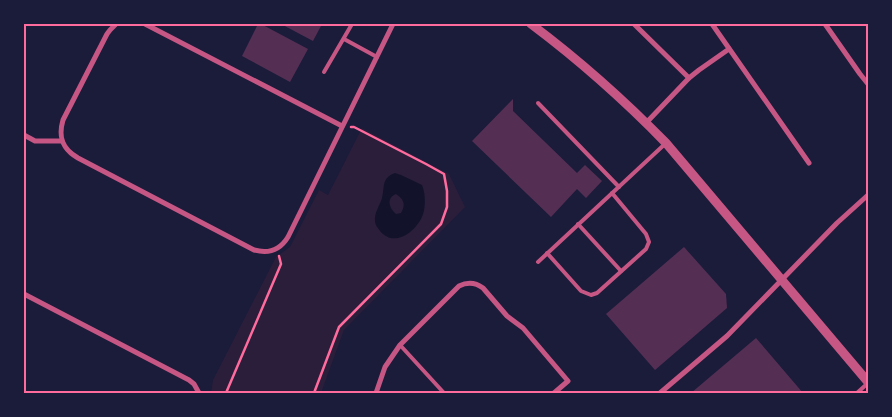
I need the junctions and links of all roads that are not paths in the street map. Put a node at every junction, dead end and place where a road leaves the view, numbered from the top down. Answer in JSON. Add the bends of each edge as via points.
{"nodes":[{"id":1,"x":116,"y":24,"type":"edge"},
{"id":2,"x":145,"y":24,"type":"edge"},
{"id":3,"x":352,"y":24,"type":"edge"},
{"id":4,"x":393,"y":24,"type":"edge"},
{"id":5,"x":532,"y":24,"type":"edge"},
{"id":6,"x":634,"y":24,"type":"edge"},
{"id":7,"x":712,"y":24,"type":"edge"},
{"id":8,"x":825,"y":24,"type":"edge"},
{"id":9,"x":344,"y":39,"type":"junction"},
{"id":10,"x":729,"y":49,"type":"junction"},
{"id":11,"x":377,"y":57,"type":"junction"},
{"id":12,"x":324,"y":72,"type":"dead end"},
{"id":13,"x":690,"y":78,"type":"junction"},
{"id":14,"x":868,"y":84,"type":"edge"},
{"id":15,"x":538,"y":103,"type":"dead end"},
{"id":16,"x":646,"y":123,"type":"junction"},
{"id":17,"x":342,"y":126,"type":"junction"},
{"id":18,"x":24,"y":135,"type":"edge"},
{"id":19,"x":62,"y":141,"type":"junction"},
{"id":20,"x":666,"y":143,"type":"junction"},
{"id":21,"x":809,"y":163,"type":"dead end"},
{"id":22,"x":619,"y":187,"type":"junction"},
{"id":23,"x":612,"y":193,"type":"junction"},
{"id":24,"x":868,"y":195,"type":"edge"},
{"id":25,"x":578,"y":224,"type":"junction"},
{"id":26,"x":547,"y":253,"type":"junction"},
{"id":27,"x":538,"y":262,"type":"dead end"},
{"id":28,"x":621,"y":271,"type":"junction"},
{"id":29,"x":782,"y":280,"type":"junction"},
{"id":30,"x":24,"y":294,"type":"edge"},
{"id":31,"x":400,"y":345,"type":"junction"},
{"id":32,"x":868,"y":382,"type":"edge"},
{"id":33,"x":199,"y":393,"type":"edge"},
{"id":34,"x":376,"y":393,"type":"edge"},
{"id":35,"x":444,"y":393,"type":"edge"},
{"id":36,"x":554,"y":393,"type":"edge"},
{"id":37,"x":660,"y":393,"type":"edge"},
{"id":38,"x":857,"y":393,"type":"edge"}],
"edges":[{"from":1,"to":19,"type":"street","via":[[107,34],[63,120]]},
{"from":2,"to":17,"type":"street"},
{"from":3,"to":9,"type":"lane"},
{"from":4,"to":11,"type":"street"},
{"from":5,"to":16,"type":"street"},
{"from":6,"to":13,"type":"street"},
{"from":7,"to":10,"type":"street"},
{"from":8,"to":14,"type":"street"},
{"from":9,"to":11,"type":"lane"},
{"from":9,"to":12,"type":"lane"},
{"from":10,"to":13,"type":"street"},
{"from":10,"to":21,"type":"street"},
{"from":11,"to":17,"type":"street"},
{"from":13,"to":16,"type":"street"},
{"from":15,"to":22,"type":"lane"},
{"from":16,"to":20,"type":"street"},
{"from":17,"to":19,"type":"street","via":[[285,242],[265,252],[254,250],[78,158]]},
{"from":18,"to":19,"type":"street","via":[[35,141]]},
{"from":20,"to":22,"type":"lane"},
{"from":20,"to":29,"type":"street"},
{"from":22,"to":23,"type":"lane"},
{"from":23,"to":25,"type":"lane"},
{"from":23,"to":28,"type":"lane","via":[[649,242],[646,249]]},
{"from":24,"to":29,"type":"street"},
{"from":25,"to":26,"type":"lane"},
{"from":25,"to":28,"type":"lane"},
{"from":26,"to":27,"type":"lane"},
{"from":26,"to":28,"type":"lane","via":[[581,291],[589,295],[597,293]]},
{"from":29,"to":32,"type":"street"},
{"from":29,"to":37,"type":"street","via":[[727,336]]},
{"from":30,"to":33,"type":"street","via":[[189,380]]},
{"from":31,"to":34,"type":"street","via":[[385,367]]},
{"from":31,"to":35,"type":"lane"},
{"from":31,"to":36,"type":"street","via":[[459,286],[474,284],[483,288],[507,316],[523,328],[568,381]]},
{"from":32,"to":38,"type":"lane"}]}
